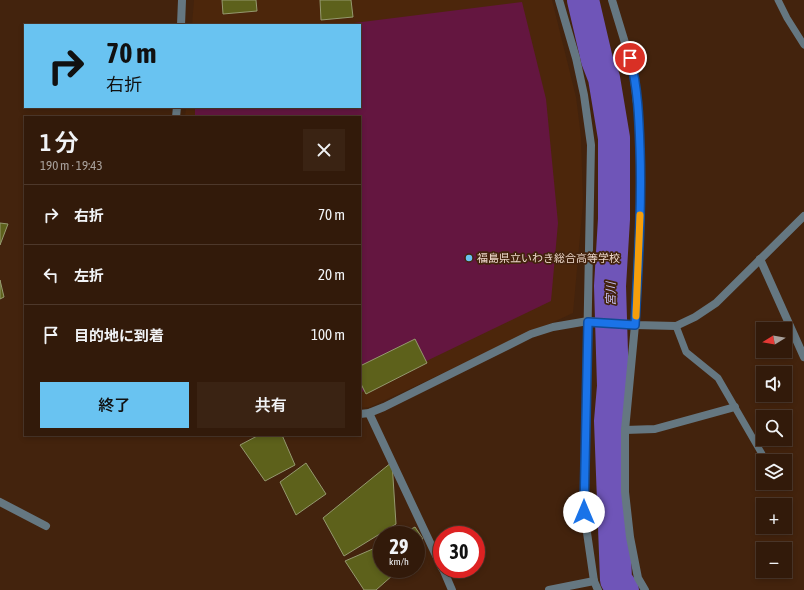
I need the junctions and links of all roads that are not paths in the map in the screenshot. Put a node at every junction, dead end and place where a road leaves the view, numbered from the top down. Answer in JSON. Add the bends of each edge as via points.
{"nodes":[{"id":1,"x":182,"y":0,"type":"edge"},
{"id":2,"x":559,"y":0,"type":"edge"},
{"id":3,"x":612,"y":0,"type":"edge"},
{"id":4,"x":778,"y":0,"type":"edge"},
{"id":5,"x":181,"y":24,"type":"edge"},
{"id":6,"x":804,"y":45,"type":"edge"},
{"id":7,"x":804,"y":216,"type":"edge"},
{"id":8,"x":760,"y":259,"type":"junction"},
{"id":9,"x":588,"y":322,"type":"junction"},
{"id":10,"x":632,"y":325,"type":"junction"},
{"id":11,"x":676,"y":326,"type":"junction"},
{"id":12,"x":804,"y":357,"type":"edge"},
{"id":13,"x":735,"y":407,"type":"junction"},
{"id":14,"x":369,"y":413,"type":"junction"},
{"id":15,"x":361,"y":414,"type":"edge"},
{"id":16,"x":625,"y":430,"type":"junction"},
{"id":17,"x":762,"y":454,"type":"dead end"},
{"id":18,"x":0,"y":502,"type":"edge"},
{"id":19,"x":46,"y":526,"type":"dead end"},
{"id":20,"x":433,"y":549,"type":"edge"},
{"id":21,"x":447,"y":578,"type":"edge"},
{"id":22,"x":594,"y":581,"type":"junction"},
{"id":23,"x":452,"y":590,"type":"edge"},
{"id":24,"x":549,"y":590,"type":"edge"},
{"id":25,"x":598,"y":590,"type":"edge"},
{"id":26,"x":645,"y":590,"type":"edge"}],
"edges":[{"from":1,"to":5,"type":"street"},
{"from":2,"to":9,"type":"street","via":[[576,58],[591,145]]},
{"from":3,"to":10,"type":"street","via":[[633,69],[639,121],[641,192]]},
{"from":4,"to":6,"type":"lane","via":[[786,18]]},
{"from":7,"to":8,"type":"street"},
{"from":8,"to":11,"type":"street","via":[[716,303]]},
{"from":8,"to":12,"type":"street"},
{"from":9,"to":10,"type":"street"},
{"from":9,"to":14,"type":"street","via":[[553,327],[531,334]]},
{"from":9,"to":22,"type":"street","via":[[584,512]]},
{"from":10,"to":11,"type":"street"},
{"from":10,"to":16,"type":"street"},
{"from":11,"to":13,"type":"lane","via":[[686,352],[718,378]]},
{"from":13,"to":16,"type":"street","via":[[655,429]]},
{"from":13,"to":17,"type":"lane"},
{"from":14,"to":15,"type":"street"},
{"from":14,"to":20,"type":"street"},
{"from":16,"to":26,"type":"street","via":[[625,492],[630,537],[638,578]]},
{"from":18,"to":19,"type":"street"},
{"from":21,"to":23,"type":"street"},
{"from":22,"to":24,"type":"street"},
{"from":22,"to":25,"type":"street"}]}
